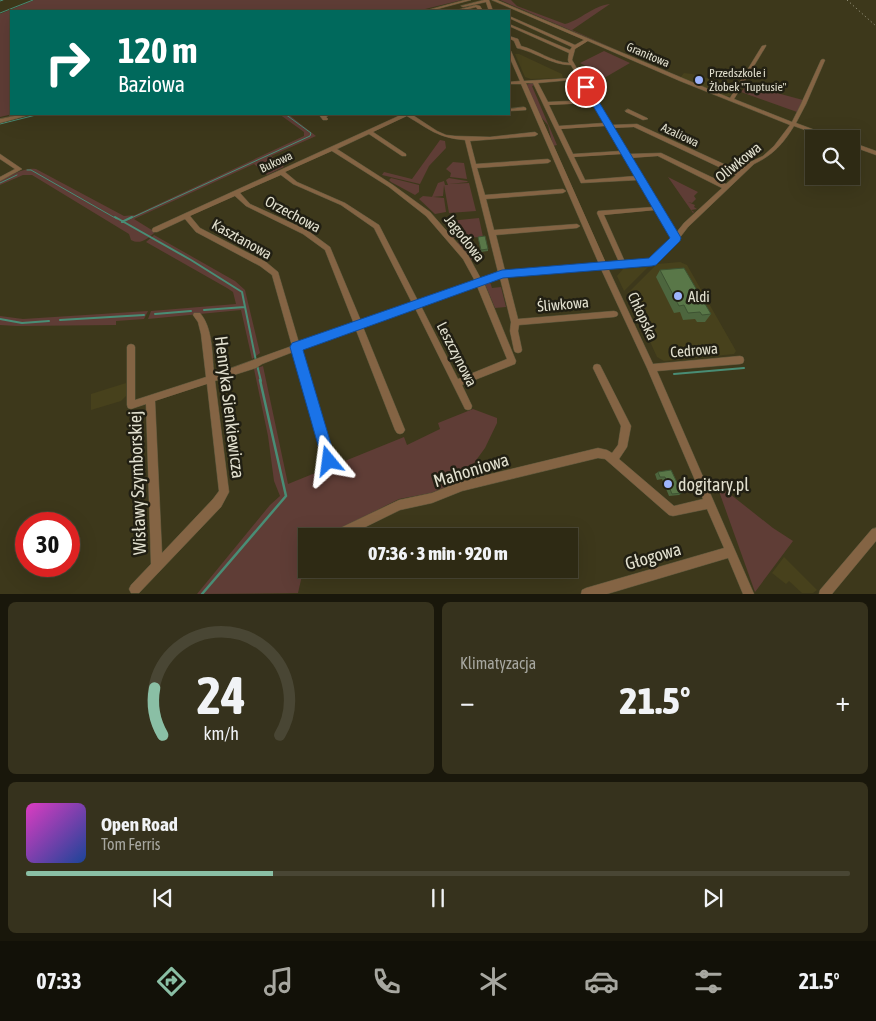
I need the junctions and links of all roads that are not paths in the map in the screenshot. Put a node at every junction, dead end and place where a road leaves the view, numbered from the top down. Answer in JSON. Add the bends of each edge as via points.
{"nodes":[{"id":1,"x":486,"y":1,"type":"edge"},
{"id":2,"x":495,"y":1,"type":"edge"},
{"id":3,"x":472,"y":3,"type":"edge"},
{"id":4,"x":434,"y":10,"type":"edge"},
{"id":5,"x":447,"y":10,"type":"edge"},
{"id":6,"x":458,"y":10,"type":"edge"},
{"id":7,"x":510,"y":17,"type":"edge"},
{"id":8,"x":511,"y":27,"type":"edge"},
{"id":9,"x":510,"y":37,"type":"edge"},
{"id":10,"x":587,"y":40,"type":"junction"},
{"id":11,"x":764,"y":46,"type":"dead end"},
{"id":12,"x":576,"y":47,"type":"junction"},
{"id":13,"x":571,"y":52,"type":"junction"},
{"id":14,"x":510,"y":53,"type":"edge"},
{"id":15,"x":823,"y":60,"type":"dead end"},
{"id":16,"x":572,"y":64,"type":"junction"},
{"id":17,"x":570,"y":79,"type":"dead end"},
{"id":18,"x":535,"y":81,"type":"junction"},
{"id":19,"x":522,"y":82,"type":"junction"},
{"id":20,"x":510,"y":83,"type":"edge"},
{"id":21,"x":584,"y":84,"type":"junction"},
{"id":22,"x":600,"y":91,"type":"dead end"},
{"id":23,"x":731,"y":100,"type":"junction"},
{"id":24,"x":594,"y":101,"type":"junction"},
{"id":25,"x":546,"y":104,"type":"junction"},
{"id":26,"x":524,"y":109,"type":"dead end"},
{"id":27,"x":510,"y":110,"type":"edge"},
{"id":28,"x":628,"y":111,"type":"dead end"},
{"id":29,"x":26,"y":115,"type":"edge"},
{"id":30,"x":406,"y":115,"type":"edge"},
{"id":31,"x":410,"y":115,"type":"edge"},
{"id":32,"x":0,"y":121,"type":"edge"},
{"id":33,"x":793,"y":124,"type":"junction"},
{"id":34,"x":609,"y":125,"type":"junction"},
{"id":35,"x":635,"y":125,"type":"junction"},
{"id":36,"x":558,"y":128,"type":"junction"},
{"id":37,"x":810,"y":130,"type":"edge"},
{"id":38,"x":368,"y":131,"type":"junction"},
{"id":39,"x":535,"y":134,"type":"dead end"},
{"id":40,"x":467,"y":139,"type":"junction"},
{"id":41,"x":860,"y":147,"type":"edge"},
{"id":42,"x":332,"y":148,"type":"junction"},
{"id":43,"x":876,"y":153,"type":"edge"},
{"id":44,"x":626,"y":154,"type":"junction"},
{"id":45,"x":0,"y":156,"type":"edge"},
{"id":46,"x":404,"y":156,"type":"dead end"},
{"id":47,"x":571,"y":156,"type":"junction"},
{"id":48,"x":548,"y":161,"type":"dead end"},
{"id":49,"x":474,"y":166,"type":"junction"},
{"id":50,"x":281,"y":172,"type":"junction"},
{"id":51,"x":740,"y":174,"type":"junction"},
{"id":52,"x":0,"y":178,"type":"edge"},
{"id":53,"x":641,"y":178,"type":"junction"},
{"id":54,"x":726,"y":186,"type":"junction"},
{"id":55,"x":562,"y":191,"type":"dead end"},
{"id":56,"x":236,"y":193,"type":"junction"},
{"id":57,"x":483,"y":197,"type":"junction"},
{"id":58,"x":654,"y":208,"type":"dead end"},
{"id":59,"x":186,"y":216,"type":"junction"},
{"id":60,"x":577,"y":226,"type":"dead end"},
{"id":61,"x":155,"y":230,"type":"dead end"},
{"id":62,"x":491,"y":233,"type":"junction"},
{"id":63,"x":676,"y":238,"type":"junction"},
{"id":64,"x":623,"y":264,"type":"junction"},
{"id":65,"x":603,"y":266,"type":"junction"},
{"id":66,"x":502,"y":274,"type":"junction"},
{"id":67,"x":479,"y":281,"type":"junction"},
{"id":68,"x":416,"y":303,"type":"junction"},
{"id":69,"x":614,"y":314,"type":"dead end"},
{"id":70,"x":197,"y":315,"type":"dead end"},
{"id":71,"x":515,"y":322,"type":"junction"},
{"id":72,"x":358,"y":324,"type":"junction"},
{"id":73,"x":131,"y":347,"type":"dead end"},
{"id":74,"x":296,"y":347,"type":"junction"},
{"id":75,"x":518,"y":350,"type":"dead end"},
{"id":76,"x":740,"y":360,"type":"dead end"},
{"id":77,"x":597,"y":368,"type":"dead end"},
{"id":78,"x":651,"y":368,"type":"junction"},
{"id":79,"x":211,"y":379,"type":"junction"},
{"id":80,"x":457,"y":383,"type":"junction"},
{"id":81,"x":150,"y":398,"type":"junction"},
{"id":82,"x":468,"y":406,"type":"dead end"},
{"id":83,"x":400,"y":430,"type":"dead end"},
{"id":84,"x":613,"y":460,"type":"junction"},
{"id":85,"x":329,"y":461,"type":"dead end"},
{"id":86,"x":709,"y":503,"type":"junction"},
{"id":87,"x":352,"y":528,"type":"edge"},
{"id":88,"x":876,"y":533,"type":"edge"},
{"id":89,"x":730,"y":552,"type":"junction"},
{"id":90,"x":157,"y":566,"type":"junction"},
{"id":91,"x":134,"y":590,"type":"dead end"},
{"id":92,"x":586,"y":594,"type":"edge"},
{"id":93,"x":749,"y":594,"type":"edge"},
{"id":94,"x":824,"y":594,"type":"edge"}],
"edges":[{"from":1,"to":2,"type":"street","name":"Granitowa"},
{"from":1,"to":3,"type":"street","name":"Granitowa"},
{"from":2,"to":10,"type":"street","name":"Granitowa"},
{"from":3,"to":4,"type":"street"},
{"from":3,"to":5,"type":"street"},
{"from":3,"to":6,"type":"street"},
{"from":7,"to":12,"type":"street"},
{"from":8,"to":13,"type":"street"},
{"from":9,"to":16,"type":"street","via":[[520,47],[564,65]]},
{"from":10,"to":12,"type":"street"},
{"from":10,"to":23,"type":"street","name":"Granitowa"},
{"from":11,"to":23,"type":"street"},
{"from":12,"to":13,"type":"street"},
{"from":13,"to":16,"type":"street"},
{"from":14,"to":19,"type":"street","name":"Chłopska"},
{"from":15,"to":33,"type":"street","name":"Oliwkowa"},
{"from":16,"to":21,"type":"street"},
{"from":17,"to":18,"type":"street"},
{"from":18,"to":19,"type":"street"},
{"from":18,"to":25,"type":"street"},
{"from":19,"to":20,"type":"street"},
{"from":19,"to":65,"type":"street","name":"Chłopska"},
{"from":21,"to":22,"type":"street"},
{"from":21,"to":24,"type":"street"},
{"from":23,"to":33,"type":"street","name":"Granitowa"},
{"from":24,"to":25,"type":"street"},
{"from":24,"to":34,"type":"street"},
{"from":25,"to":36,"type":"street"},
{"from":26,"to":27,"type":"street"},
{"from":28,"to":35,"type":"street","via":[[647,118]]},
{"from":29,"to":32,"type":"street"},
{"from":30,"to":38,"type":"street","name":"Bukowa"},
{"from":31,"to":40,"type":"street","via":[[441,134]]},
{"from":33,"to":37,"type":"street","name":"Granitowa"},
{"from":33,"to":51,"type":"street","name":"Oliwkowa","via":[[765,158],[752,163]]},
{"from":34,"to":35,"type":"street","name":"Azaliowa"},
{"from":34,"to":36,"type":"street","name":"Azaliowa"},
{"from":34,"to":44,"type":"street"},
{"from":35,"to":51,"type":"street","name":"Azaliowa"},
{"from":36,"to":47,"type":"street"},
{"from":38,"to":42,"type":"street","name":"Bukowa"},
{"from":38,"to":46,"type":"street"},
{"from":39,"to":40,"type":"street"},
{"from":40,"to":49,"type":"street"},
{"from":41,"to":43,"type":"street"},
{"from":42,"to":50,"type":"street","name":"Bukowa"},
{"from":42,"to":67,"type":"street","name":"Jagodowa","via":[[428,214],[466,257]]},
{"from":44,"to":47,"type":"street"},
{"from":44,"to":53,"type":"street"},
{"from":44,"to":54,"type":"street","via":[[659,154]]},
{"from":45,"to":52,"type":"street","via":[[20,169]]},
{"from":47,"to":53,"type":"street","via":[[584,182]]},
{"from":48,"to":49,"type":"street"},
{"from":49,"to":57,"type":"street"},
{"from":50,"to":56,"type":"street","name":"Bukowa"},
{"from":50,"to":68,"type":"street","name":"Leszczynowa","via":[[295,183],[343,204],[377,227]]},
{"from":51,"to":54,"type":"street","name":"Oliwkowa"},
{"from":53,"to":63,"type":"street"},
{"from":54,"to":63,"type":"street","name":"Oliwkowa"},
{"from":55,"to":57,"type":"street"},
{"from":56,"to":59,"type":"street","name":"Bukowa"},
{"from":56,"to":72,"type":"street","name":"Orzechowa","via":[[248,205],[305,232],[328,250]]},
{"from":57,"to":62,"type":"street"},
{"from":58,"to":64,"type":"street","via":[[600,213]]},
{"from":59,"to":61,"type":"street","name":"Bukowa"},
{"from":59,"to":74,"type":"street","name":"Kasztanowa","via":[[198,230],[263,264],[275,274]]},
{"from":60,"to":62,"type":"street"},
{"from":62,"to":66,"type":"street"},
{"from":63,"to":64,"type":"street","name":"Oliwkowa","via":[[652,262]]},
{"from":64,"to":65,"type":"street","name":"Oliwkowa"},
{"from":65,"to":66,"type":"street"},
{"from":65,"to":78,"type":"street","name":"Chłopska"},
{"from":66,"to":67,"type":"street"},
{"from":66,"to":71,"type":"street"},
{"from":67,"to":68,"type":"street"},
{"from":67,"to":80,"type":"street","name":"Jagodowa","via":[[512,361]]},
{"from":68,"to":72,"type":"street"},
{"from":68,"to":80,"type":"street","name":"Leszczynowa"},
{"from":69,"to":71,"type":"street","name":"Śliwkowa"},
{"from":70,"to":79,"type":"street","name":"Henryka Sienkiewicza","via":[[205,334]]},
{"from":71,"to":75,"type":"street"},
{"from":72,"to":74,"type":"street"},
{"from":72,"to":83,"type":"street","name":"Orzechowa"},
{"from":73,"to":81,"type":"street","via":[[132,404]]},
{"from":74,"to":79,"type":"street"},
{"from":74,"to":85,"type":"street","name":"Kasztanowa"},
{"from":76,"to":78,"type":"street","name":"Cedrowa"},
{"from":77,"to":84,"type":"street","via":[[626,426],[622,447]]},
{"from":78,"to":86,"type":"street","name":"Chłopska"},
{"from":79,"to":81,"type":"street"},
{"from":79,"to":90,"type":"street","name":"Henryka Sienkiewicza","via":[[224,492]]},
{"from":80,"to":82,"type":"street","name":"Leszczynowa"},
{"from":81,"to":90,"type":"street","name":"Wisławy Szymborskiej"},
{"from":84,"to":86,"type":"street","name":"Mahoniowa","via":[[673,510]]},
{"from":84,"to":87,"type":"street","name":"Mahoniowa","via":[[598,453],[462,486],[432,498],[399,505]]},
{"from":86,"to":89,"type":"street","name":"Chłopska"},
{"from":88,"to":94,"type":"street"},
{"from":89,"to":92,"type":"street","name":"Głogowa"},
{"from":89,"to":93,"type":"street","name":"Chłopska"},
{"from":90,"to":91,"type":"street","name":"Henryka Sienkiewicza"}]}
